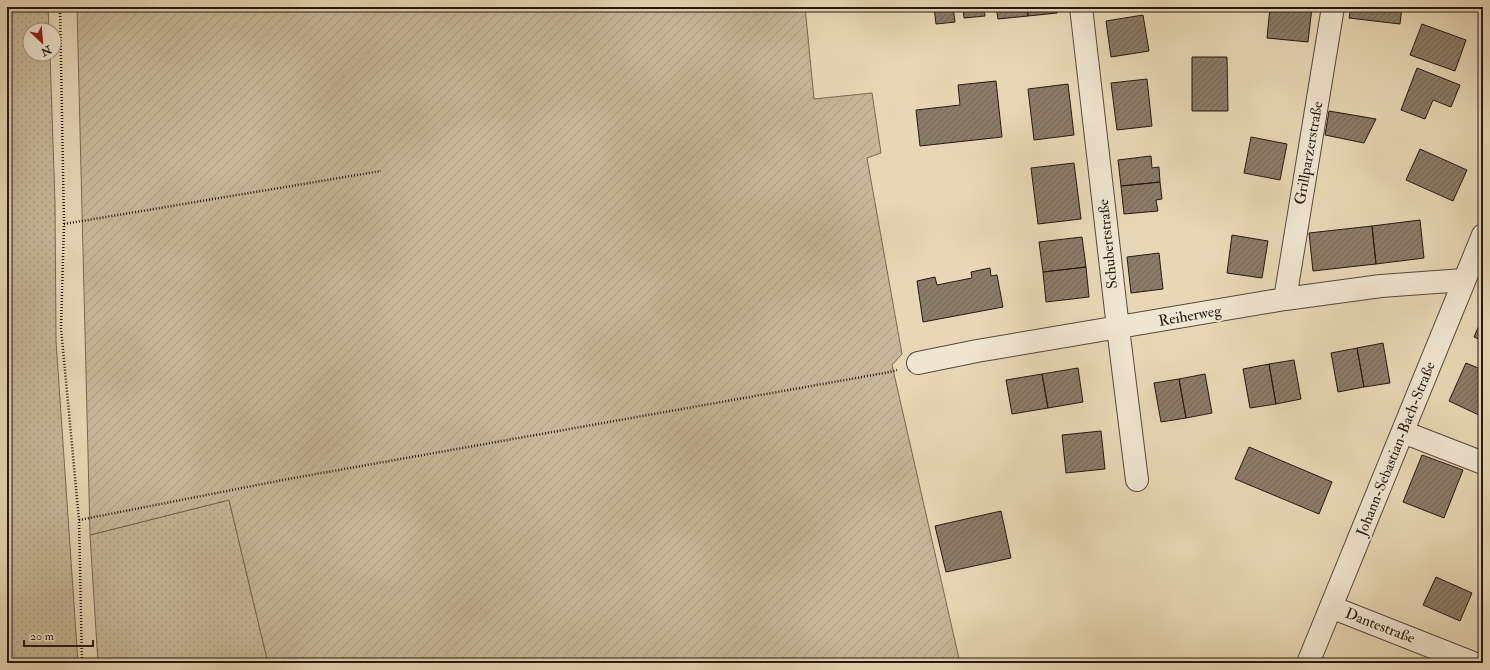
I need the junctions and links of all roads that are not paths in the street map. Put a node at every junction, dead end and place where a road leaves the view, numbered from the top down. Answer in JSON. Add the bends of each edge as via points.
{"nodes":[{"id":1,"x":1081,"y":7,"type":"edge"},
{"id":2,"x":1333,"y":7,"type":"edge"},
{"id":3,"x":1483,"y":235,"type":"edge"},
{"id":4,"x":1464,"y":280,"type":"junction"},
{"id":5,"x":1285,"y":299,"type":"junction"},
{"id":6,"x":1118,"y":328,"type":"junction"},
{"id":7,"x":918,"y":363,"type":"road end"},
{"id":8,"x":1403,"y":432,"type":"junction"},
{"id":9,"x":1483,"y":463,"type":"edge"},
{"id":10,"x":1137,"y":480,"type":"dead end"},
{"id":11,"x":1331,"y":607,"type":"junction"},
{"id":12,"x":1308,"y":663,"type":"edge"},
{"id":13,"x":1473,"y":663,"type":"edge"}],
"edges":[{"from":1,"to":6,"type":"street","name":"Schubertstraße"},
{"from":2,"to":5,"type":"street","name":"Grillparzerstraße"},
{"from":3,"to":4,"type":"street","name":"Johann-Sebastian-Bach-Straße"},
{"from":4,"to":5,"type":"street","name":"Reiherweg","via":[[1381,286]]},
{"from":4,"to":8,"type":"street","name":"Johann-Sebastian-Bach-Straße"},
{"from":5,"to":6,"type":"street","name":"Reiherweg"},
{"from":6,"to":7,"type":"street","name":"Reiherweg"},
{"from":6,"to":10,"type":"street","name":"Schubertstraße"},
{"from":8,"to":9,"type":"street"},
{"from":8,"to":11,"type":"street","name":"Johann-Sebastian-Bach-Straße"},
{"from":11,"to":12,"type":"street","name":"Johann-Sebastian-Bach-Straße"},
{"from":11,"to":13,"type":"street","name":"Dantestraße"}]}
